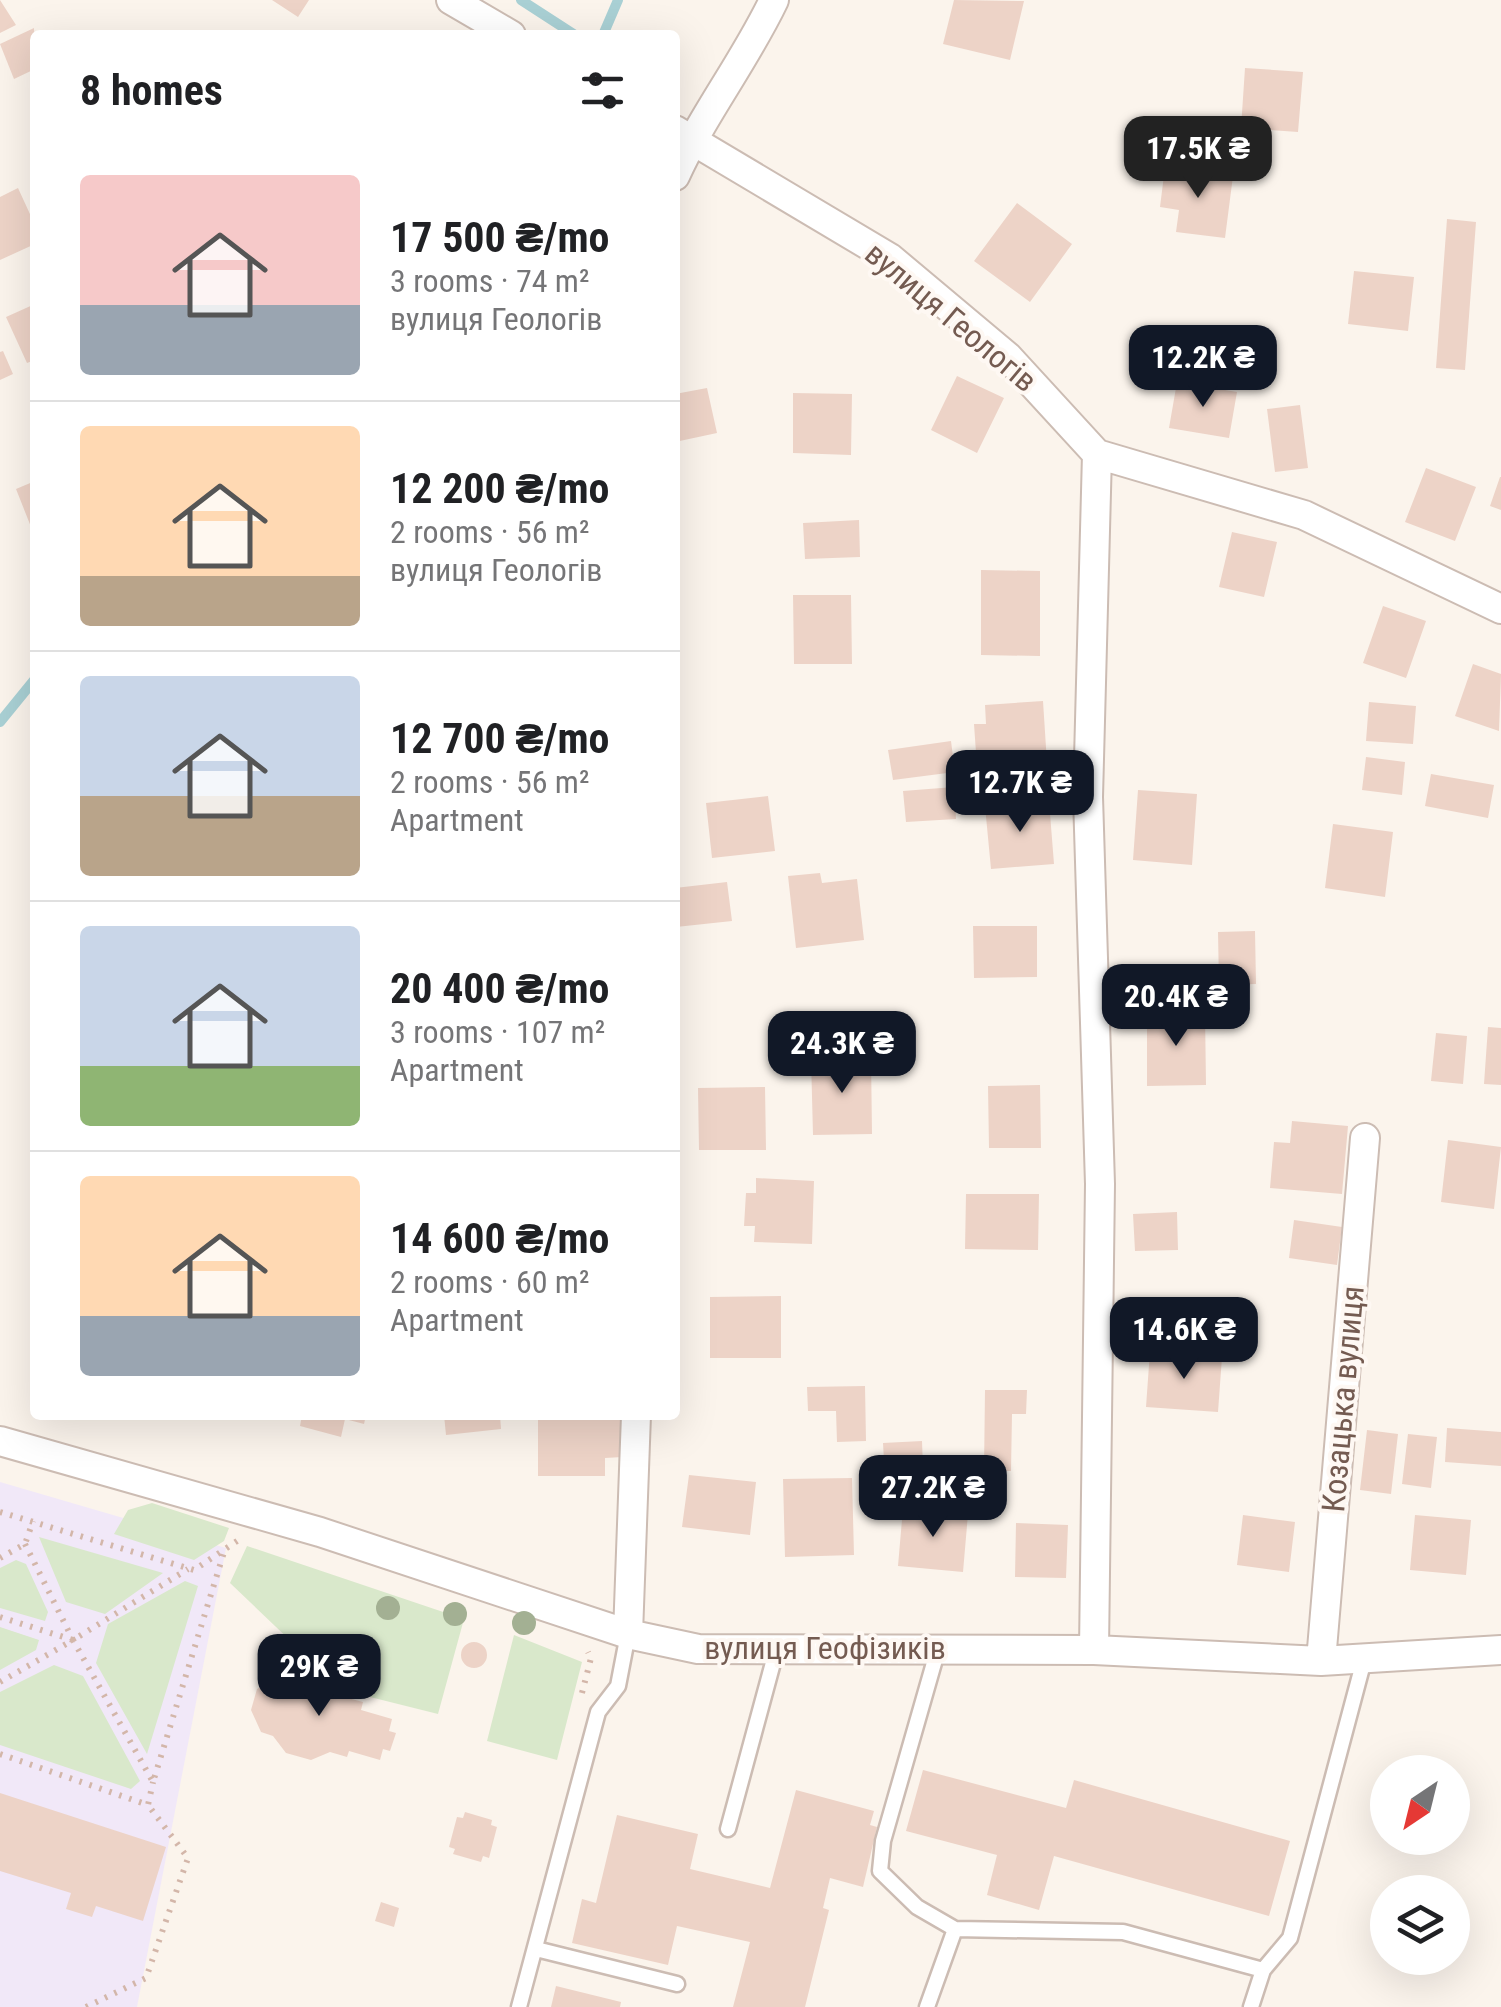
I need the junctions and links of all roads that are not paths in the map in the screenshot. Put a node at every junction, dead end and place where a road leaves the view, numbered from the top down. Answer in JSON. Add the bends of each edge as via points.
{"nodes":[{"id":1,"x":451,"y":0,"type":"edge"},
{"id":2,"x":774,"y":0,"type":"edge"},
{"id":3,"x":502,"y":30,"type":"edge"},
{"id":4,"x":683,"y":135,"type":"edge"},
{"id":5,"x":1098,"y":454,"type":"junction"},
{"id":6,"x":1501,"y":609,"type":"edge"},
{"id":7,"x":1365,"y":1138,"type":"dead end"},
{"id":8,"x":636,"y":1420,"type":"edge"},
{"id":9,"x":0,"y":1441,"type":"edge"},
{"id":10,"x":628,"y":1634,"type":"junction"},
{"id":11,"x":777,"y":1648,"type":"junction"},
{"id":12,"x":938,"y":1649,"type":"junction"},
{"id":13,"x":1094,"y":1650,"type":"junction"},
{"id":14,"x":1501,"y":1650,"type":"edge"},
{"id":15,"x":1364,"y":1660,"type":"junction"},
{"id":16,"x":1322,"y":1661,"type":"junction"},
{"id":17,"x":728,"y":1829,"type":"dead end"},
{"id":18,"x":955,"y":1929,"type":"junction"},
{"id":19,"x":536,"y":1948,"type":"junction"},
{"id":20,"x":1264,"y":1970,"type":"junction"},
{"id":21,"x":677,"y":1984,"type":"dead end"},
{"id":22,"x":519,"y":2007,"type":"edge"},
{"id":23,"x":928,"y":2007,"type":"edge"},
{"id":24,"x":1250,"y":2007,"type":"edge"}],
"edges":[{"from":1,"to":3,"type":"street"},
{"from":2,"to":4,"type":"street","via":[[728,87]]},
{"from":4,"to":5,"type":"street","name":"вулиця Геологів","via":[[890,258],[1008,358]]},
{"from":5,"to":6,"type":"street","via":[[1304,516]]},
{"from":5,"to":13,"type":"street","via":[[1088,797],[1100,1184]]},
{"from":7,"to":16,"type":"street","name":"Козацька вулиця"},
{"from":8,"to":10,"type":"street"},
{"from":9,"to":10,"type":"street","name":"вулиця Геофізиків","via":[[320,1532]]},
{"from":10,"to":11,"type":"street","name":"вулиця Геофізиків","via":[[698,1650]]},
{"from":10,"to":19,"type":"lane","via":[[618,1686],[598,1712]]},
{"from":11,"to":12,"type":"street","name":"вулиця Геофізиків"},
{"from":11,"to":17,"type":"lane"},
{"from":12,"to":13,"type":"street","name":"вулиця Геофізиків"},
{"from":12,"to":18,"type":"lane","via":[[882,1841],[880,1871],[916,1907]]},
{"from":13,"to":16,"type":"street","name":"вулиця Геофізиків"},
{"from":14,"to":15,"type":"street","name":"вулиця Геофізиків"},
{"from":15,"to":16,"type":"street","name":"вулиця Геофізиків"},
{"from":15,"to":20,"type":"lane","via":[[1290,1938]]},
{"from":18,"to":20,"type":"lane","via":[[1122,1932]]},
{"from":18,"to":23,"type":"lane"},
{"from":19,"to":21,"type":"lane"},
{"from":19,"to":22,"type":"lane"},
{"from":20,"to":24,"type":"lane"}]}
